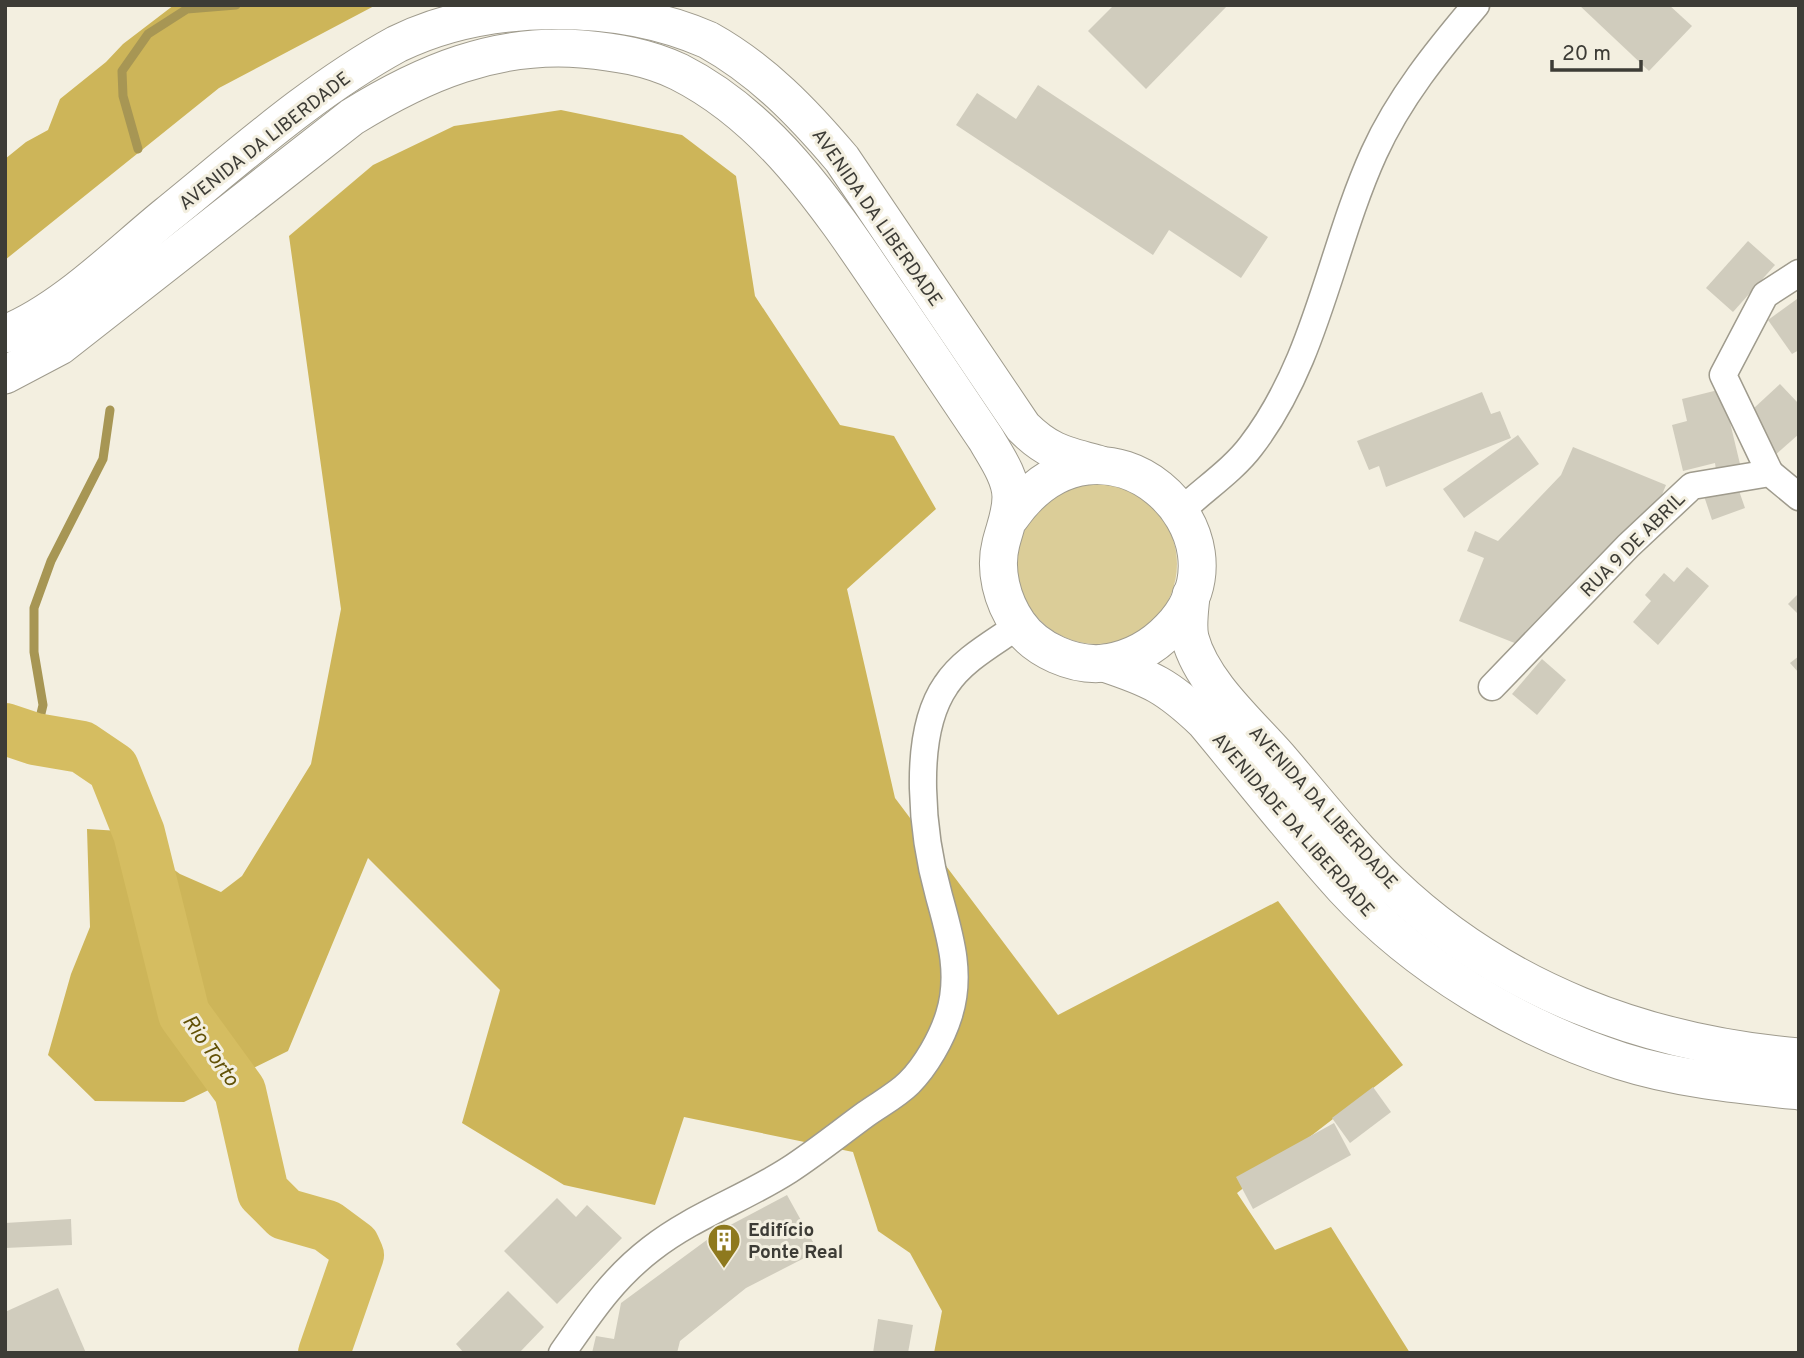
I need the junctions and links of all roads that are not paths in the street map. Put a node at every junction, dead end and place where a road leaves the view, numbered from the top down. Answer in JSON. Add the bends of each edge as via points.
{"nodes":[{"id":1,"x":1476,"y":5,"type":"edge"},
{"id":2,"x":1799,"y":273,"type":"edge"},
{"id":3,"x":5,"y":334,"type":"edge"},
{"id":4,"x":5,"y":375,"type":"edge"},
{"id":5,"x":1102,"y":465,"type":"junction"},
{"id":6,"x":1770,"y":473,"type":"junction"},
{"id":7,"x":1799,"y":497,"type":"edge"},
{"id":8,"x":1181,"y":511,"type":"junction"},
{"id":9,"x":1010,"y":518,"type":"junction"},
{"id":10,"x":1191,"y":596,"type":"junction"},
{"id":11,"x":1019,"y":625,"type":"junction"},
{"id":12,"x":1104,"y":663,"type":"junction"},
{"id":13,"x":1492,"y":687,"type":"dead end"},
{"id":14,"x":1799,"y":1057,"type":"edge"},
{"id":15,"x":1799,"y":1091,"type":"edge"},
{"id":16,"x":562,"y":1353,"type":"edge"}],
"edges":[{"from":1,"to":8,"type":"street","via":[[1400,103],[1374,153],[1307,344],[1275,411],[1250,448]]},
{"from":2,"to":6,"type":"street","via":[[1765,295],[1723,374]]},
{"from":3,"to":5,"type":"main road","name":"AVENIDA DA LIBERDADE","via":[[59,303],[307,102],[397,44],[426,30],[513,8],[609,8],[659,19],[708,40],[769,81],[842,159],[1023,427],[1057,454]]},
{"from":4,"to":9,"type":"main road","name":"AVENIDA DA LIBERDADE","via":[[60,346],[352,117],[392,92],[476,57],[560,47],[622,52],[678,72],[720,97],[803,175],[986,439],[1011,494]]},
{"from":5,"to":8,"type":"main road","via":[[1147,478]]},
{"from":5,"to":9,"type":"main road","via":[[1074,468],[1048,478],[1026,495]]},
{"from":6,"to":7,"type":"street"},
{"from":6,"to":13,"type":"street","name":"RUA 9 DE ABRIL","via":[[1692,486]]},
{"from":8,"to":10,"type":"main road","via":[[1195,552]]},
{"from":9,"to":11,"type":"main road","via":[[1000,545],[999,573],[1005,600]]},
{"from":10,"to":12,"type":"main road","via":[[1178,621],[1158,642],[1133,657]]},
{"from":10,"to":14,"type":"main road","name":"AVENIDA DA LIBERDADE","via":[[1190,638],[1220,690],[1357,849],[1410,901],[1467,947],[1526,982],[1624,1023],[1716,1046]]},
{"from":11,"to":12,"type":"main road","via":[[1057,655]]},
{"from":11,"to":16,"type":"street","via":[[960,668],[930,719],[924,825],[956,973],[950,1015],[935,1046],[909,1083],[788,1171],[652,1249],[607,1288]]},
{"from":12,"to":15,"type":"main road","name":"AVENIDADE DA LIBERDADE","via":[[1152,679],[1180,699],[1204,721],[1345,889],[1389,930],[1485,1000],[1622,1062],[1721,1082]]}]}
